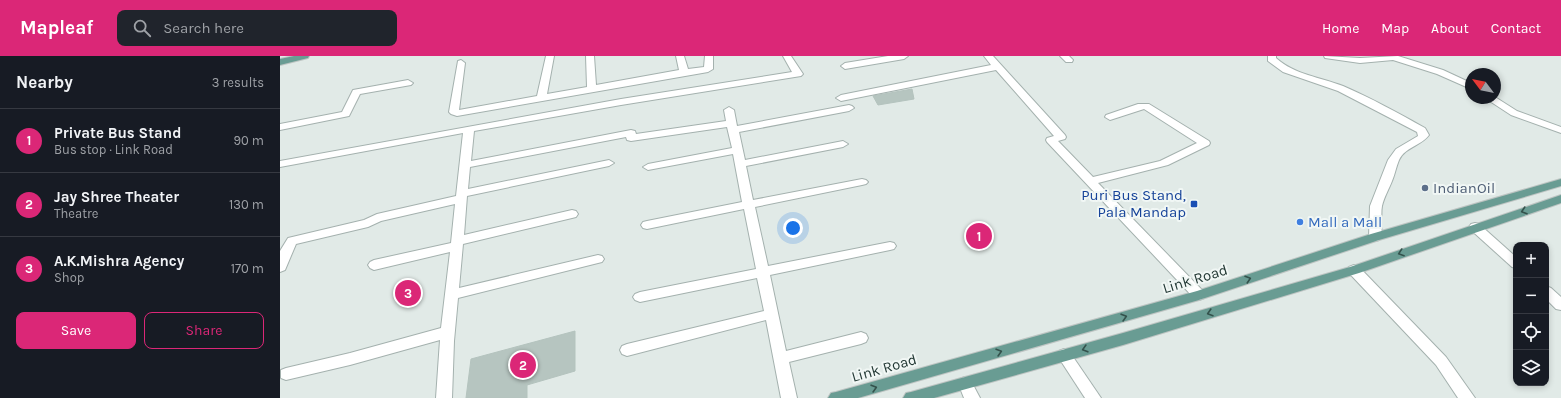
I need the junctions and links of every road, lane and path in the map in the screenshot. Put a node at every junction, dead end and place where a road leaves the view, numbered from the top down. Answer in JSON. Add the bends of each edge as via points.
{"nodes":[{"id":1,"x":305,"y":56,"type":"edge"},
{"id":2,"x":550,"y":56,"type":"edge"},
{"id":3,"x":590,"y":56,"type":"edge"},
{"id":4,"x":680,"y":56,"type":"edge"},
{"id":5,"x":709,"y":56,"type":"edge"},
{"id":6,"x":787,"y":56,"type":"edge"},
{"id":7,"x":904,"y":56,"type":"edge"},
{"id":8,"x":988,"y":56,"type":"edge"},
{"id":9,"x":1272,"y":56,"type":"edge"},
{"id":10,"x":1328,"y":56,"type":"edge"},
{"id":11,"x":1390,"y":57,"type":"edge"},
{"id":12,"x":280,"y":62,"type":"edge"},
{"id":13,"x":461,"y":63,"type":"dead end"},
{"id":14,"x":845,"y":66,"type":"dead end"},
{"id":15,"x":996,"y":66,"type":"junction"},
{"id":16,"x":684,"y":72,"type":"junction"},
{"id":17,"x":408,"y":83,"type":"dead end"},
{"id":18,"x":1465,"y":83,"type":"edge"},
{"id":19,"x":592,"y":89,"type":"junction"},
{"id":20,"x":541,"y":98,"type":"junction"},
{"id":21,"x":841,"y":98,"type":"dead end"},
{"id":22,"x":1500,"y":104,"type":"edge"},
{"id":23,"x":849,"y":108,"type":"dead end"},
{"id":24,"x":729,"y":110,"type":"dead end"},
{"id":25,"x":1110,"y":117,"type":"dead end"},
{"id":26,"x":732,"y":126,"type":"junction"},
{"id":27,"x":280,"y":127,"type":"edge"},
{"id":28,"x":469,"y":129,"type":"junction"},
{"id":29,"x":1561,"y":130,"type":"edge"},
{"id":30,"x":843,"y":144,"type":"dead end"},
{"id":31,"x":737,"y":150,"type":"junction"},
{"id":32,"x":609,"y":163,"type":"dead end"},
{"id":33,"x":280,"y":164,"type":"edge"},
{"id":34,"x":740,"y":164,"type":"junction"},
{"id":35,"x":465,"y":165,"type":"junction"},
{"id":36,"x":648,"y":167,"type":"dead end"},
{"id":37,"x":1091,"y":181,"type":"junction"},
{"id":38,"x":862,"y":182,"type":"dead end"},
{"id":39,"x":1561,"y":182,"type":"edge"},
{"id":40,"x":462,"y":197,"type":"junction"},
{"id":41,"x":1561,"y":199,"type":"edge"},
{"id":42,"x":749,"y":205,"type":"junction"},
{"id":43,"x":572,"y":214,"type":"dead end"},
{"id":44,"x":647,"y":224,"type":"dead end"},
{"id":45,"x":1475,"y":227,"type":"junction"},
{"id":46,"x":1375,"y":237,"type":"junction"},
{"id":47,"x":457,"y":243,"type":"junction"},
{"id":48,"x":890,"y":246,"type":"dead end"},
{"id":49,"x":598,"y":259,"type":"dead end"},
{"id":50,"x":1513,"y":261,"type":"edge"},
{"id":51,"x":280,"y":266,"type":"edge"},
{"id":52,"x":374,"y":266,"type":"dead end"},
{"id":53,"x":1354,"y":270,"type":"junction"},
{"id":54,"x":763,"y":272,"type":"junction"},
{"id":55,"x":1549,"y":294,"type":"edge"},
{"id":56,"x":452,"y":295,"type":"junction"},
{"id":57,"x":1199,"y":295,"type":"junction"},
{"id":58,"x":640,"y":298,"type":"dead end"},
{"id":59,"x":1561,"y":305,"type":"edge"},
{"id":60,"x":772,"y":314,"type":"junction"},
{"id":61,"x":448,"y":332,"type":"junction"},
{"id":62,"x":861,"y":338,"type":"dead end"},
{"id":63,"x":626,"y":350,"type":"dead end"},
{"id":64,"x":1064,"y":355,"type":"junction"},
{"id":65,"x":781,"y":358,"type":"junction"},
{"id":66,"x":286,"y":374,"type":"dead end"},
{"id":67,"x":965,"y":383,"type":"junction"},
{"id":68,"x":444,"y":398,"type":"edge"},
{"id":69,"x":789,"y":398,"type":"edge"},
{"id":70,"x":836,"y":398,"type":"edge"},
{"id":71,"x":911,"y":398,"type":"edge"},
{"id":72,"x":972,"y":398,"type":"edge"},
{"id":73,"x":1093,"y":398,"type":"edge"},
{"id":74,"x":1467,"y":398,"type":"edge"}],
"edges":[{"from":1,"to":12,"type":"main road"},
{"from":2,"to":20,"type":"street"},
{"from":3,"to":19,"type":"street"},
{"from":4,"to":16,"type":"street"},
{"from":5,"to":16,"type":"street","via":[[708,69]]},
{"from":6,"to":28,"type":"street","via":[[798,74]]},
{"from":7,"to":14,"type":"street"},
{"from":8,"to":15,"type":"street"},
{"from":9,"to":46,"type":"street","via":[[1271,59],[1277,65],[1342,89],[1421,130],[1424,135],[1422,139],[1412,142],[1397,154],[1391,165],[1387,182],[1378,198]]},
{"from":10,"to":11,"type":"street","via":[[1350,61]]},
{"from":11,"to":18,"type":"street","via":[[1440,72]]},
{"from":13,"to":20,"type":"street","via":[[454,112]]},
{"from":15,"to":21,"type":"street"},
{"from":15,"to":37,"type":"street","via":[[1061,137],[1051,140]]},
{"from":16,"to":19,"type":"street"},
{"from":17,"to":27,"type":"street","via":[[356,92],[346,114]]},
{"from":19,"to":20,"type":"street"},
{"from":22,"to":29,"type":"street","via":[[1514,113]]},
{"from":23,"to":26,"type":"street"},
{"from":24,"to":26,"type":"street"},
{"from":25,"to":37,"type":"street","via":[[1146,106],[1205,143],[1164,163]]},
{"from":26,"to":31,"type":"street"},
{"from":26,"to":35,"type":"street","via":[[631,138],[631,133]]},
{"from":28,"to":33,"type":"street"},
{"from":28,"to":35,"type":"street"},
{"from":30,"to":34,"type":"street"},
{"from":31,"to":34,"type":"street"},
{"from":31,"to":36,"type":"street"},
{"from":32,"to":40,"type":"street"},
{"from":34,"to":42,"type":"street"},
{"from":35,"to":40,"type":"street"},
{"from":37,"to":57,"type":"street"},
{"from":38,"to":42,"type":"street"},
{"from":39,"to":46,"type":"main road","name":"Link Road"},
{"from":40,"to":47,"type":"street"},
{"from":40,"to":51,"type":"street","via":[[292,241]]},
{"from":41,"to":45,"type":"main road","one_way":true},
{"from":42,"to":44,"type":"street"},
{"from":42,"to":54,"type":"street"},
{"from":43,"to":47,"type":"street"},
{"from":45,"to":50,"type":"street"},
{"from":45,"to":53,"type":"main road","one_way":true},
{"from":57,"to":46,"type":"main road","name":"Link Road","one_way":true},
{"from":47,"to":52,"type":"street"},
{"from":47,"to":56,"type":"street"},
{"from":48,"to":54,"type":"street"},
{"from":49,"to":56,"type":"street"},
{"from":53,"to":64,"type":"main road","one_way":true},
{"from":53,"to":74,"type":"street","via":[[1441,361]]},
{"from":54,"to":58,"type":"street"},
{"from":54,"to":60,"type":"street"},
{"from":55,"to":59,"type":"street"},
{"from":56,"to":61,"type":"street"},
{"from":70,"to":57,"type":"main road","name":"Link Road","one_way":true},
{"from":60,"to":63,"type":"street"},
{"from":60,"to":65,"type":"street"},
{"from":61,"to":66,"type":"street"},
{"from":61,"to":68,"type":"street"},
{"from":62,"to":65,"type":"street"},
{"from":64,"to":67,"type":"main road"},
{"from":64,"to":73,"type":"street"},
{"from":65,"to":69,"type":"street"},
{"from":67,"to":71,"type":"main road"},
{"from":67,"to":72,"type":"street"}]}
